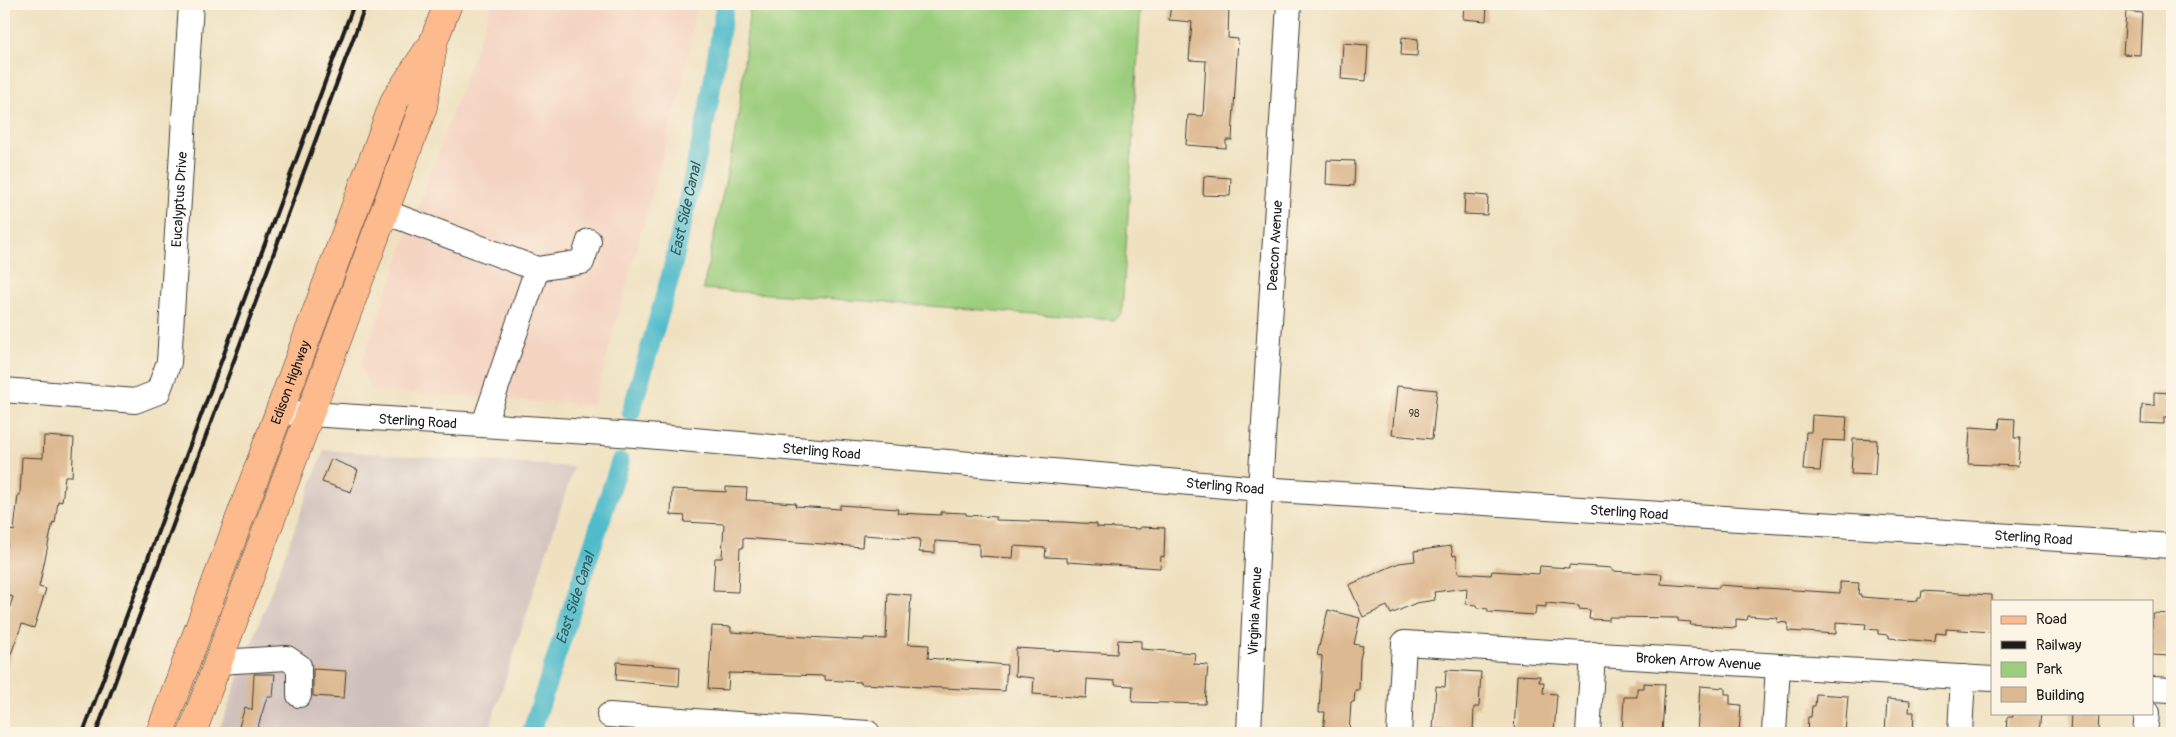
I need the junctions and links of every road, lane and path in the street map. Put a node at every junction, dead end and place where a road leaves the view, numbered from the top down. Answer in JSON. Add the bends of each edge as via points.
{"nodes":[{"id":1,"x":191,"y":4,"type":"edge"},
{"id":2,"x":448,"y":4,"type":"edge"},
{"id":3,"x":1289,"y":4,"type":"edge"},
{"id":4,"x":434,"y":40,"type":"junction"},
{"id":5,"x":385,"y":212,"type":"junction"},
{"id":6,"x":589,"y":241,"type":"dead end"},
{"id":7,"x":537,"y":270,"type":"junction"},
{"id":8,"x":4,"y":390,"type":"edge"},
{"id":9,"x":279,"y":412,"type":"junction"},
{"id":10,"x":309,"y":414,"type":"junction"},
{"id":11,"x":484,"y":424,"type":"junction"},
{"id":12,"x":1260,"y":489,"type":"junction"},
{"id":13,"x":2172,"y":546,"type":"edge"},
{"id":14,"x":1593,"y":654,"type":"junction"},
{"id":15,"x":218,"y":662,"type":"junction"},
{"id":16,"x":1778,"y":666,"type":"junction"},
{"id":17,"x":1963,"y":677,"type":"junction"},
{"id":18,"x":1991,"y":679,"type":"edge"},
{"id":19,"x":2154,"y":689,"type":"edge"},
{"id":20,"x":2172,"y":690,"type":"edge"},
{"id":21,"x":299,"y":695,"type":"dead end"},
{"id":22,"x":2147,"y":714,"type":"edge"},
{"id":23,"x":610,"y":715,"type":"dead end"},
{"id":24,"x":160,"y":733,"type":"edge"},
{"id":25,"x":192,"y":733,"type":"edge"},
{"id":26,"x":868,"y":733,"type":"edge"},
{"id":27,"x":1249,"y":733,"type":"edge"},
{"id":28,"x":1399,"y":733,"type":"edge"},
{"id":29,"x":1588,"y":733,"type":"edge"},
{"id":30,"x":1774,"y":733,"type":"edge"},
{"id":31,"x":1960,"y":733,"type":"edge"},
{"id":32,"x":2146,"y":733,"type":"edge"}],
"edges":[{"from":1,"to":8,"type":"street","name":"Eucalyptus Drive","via":[[169,362],[158,392],[135,401]]},
{"from":2,"to":4,"type":"main road","name":"Edison Highway"},
{"from":3,"to":12,"type":"street","name":"Deacon Avenue"},
{"from":4,"to":5,"type":"main road","name":"Edison Highway","via":[[423,107]]},
{"from":4,"to":9,"type":"main road","name":"Edison Highway","via":[[395,100]]},
{"from":5,"to":7,"type":"street"},
{"from":5,"to":10,"type":"main road","name":"Edison Highway"},
{"from":6,"to":7,"type":"street","via":[[582,262]]},
{"from":7,"to":11,"type":"street"},
{"from":9,"to":10,"type":"street","name":"Sterling Road"},
{"from":9,"to":24,"type":"main road","name":"Edison Highway"},
{"from":10,"to":11,"type":"street","name":"Sterling Road"},
{"from":10,"to":15,"type":"main road","name":"Edison Highway"},
{"from":11,"to":12,"type":"street","name":"Sterling Road"},
{"from":12,"to":13,"type":"street","name":"Sterling Road"},
{"from":12,"to":27,"type":"street","name":"Virginia Avenue"},
{"from":14,"to":16,"type":"street","name":"Broken Arrow Avenue"},
{"from":14,"to":28,"type":"street","name":"Broken Arrow Avenue","via":[[1404,643]]},
{"from":14,"to":29,"type":"street"},
{"from":15,"to":21,"type":"street","via":[[286,658],[299,666]]},
{"from":15,"to":25,"type":"main road","name":"Edison Highway"},
{"from":16,"to":17,"type":"street","name":"Broken Arrow Avenue"},
{"from":16,"to":30,"type":"street"},
{"from":17,"to":18,"type":"street","name":"Broken Arrow Avenue"},
{"from":17,"to":31,"type":"street"},
{"from":19,"to":20,"type":"street"},
{"from":22,"to":32,"type":"street"},
{"from":23,"to":26,"type":"street"}]}
